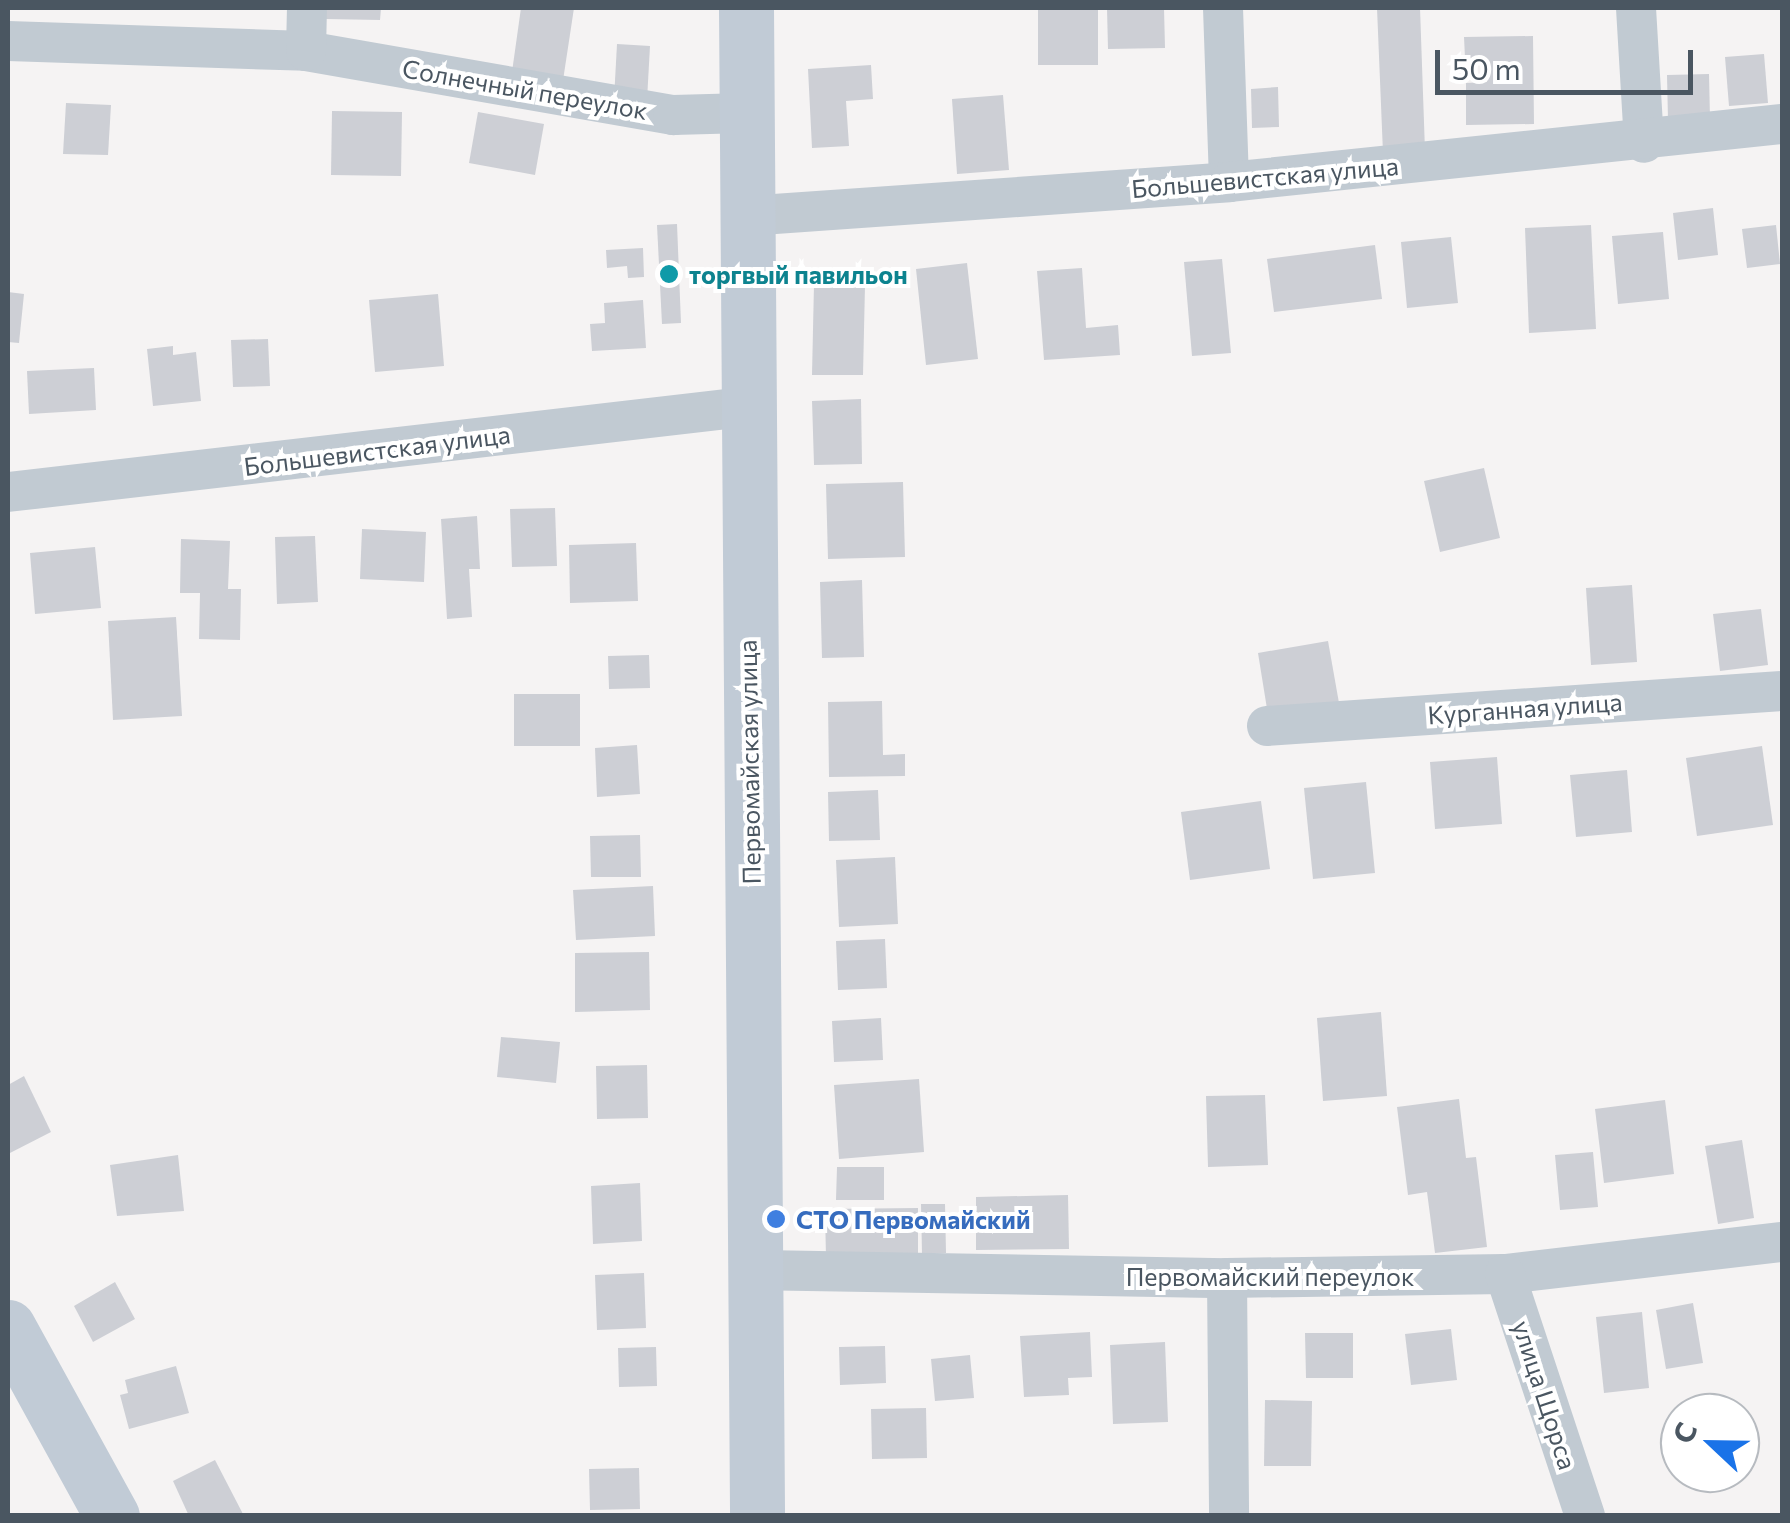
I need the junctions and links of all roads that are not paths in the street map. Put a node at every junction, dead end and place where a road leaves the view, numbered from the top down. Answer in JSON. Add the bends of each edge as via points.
{"nodes":[{"id":1,"x":307,"y":8,"type":"edge"},
{"id":2,"x":746,"y":8,"type":"edge"},
{"id":3,"x":1224,"y":8,"type":"edge"},
{"id":4,"x":1636,"y":8,"type":"edge"},
{"id":5,"x":8,"y":41,"type":"edge"},
{"id":6,"x":306,"y":51,"type":"junction"},
{"id":7,"x":746,"y":113,"type":"junction"},
{"id":8,"x":1782,"y":124,"type":"edge"},
{"id":9,"x":1644,"y":143,"type":"junction"},
{"id":10,"x":1229,"y":182,"type":"junction"},
{"id":11,"x":746,"y":216,"type":"junction"},
{"id":12,"x":746,"y":406,"type":"junction"},
{"id":13,"x":8,"y":492,"type":"edge"},
{"id":14,"x":1782,"y":691,"type":"edge"},
{"id":15,"x":1268,"y":726,"type":"dead end"},
{"id":16,"x":1782,"y":1242,"type":"edge"},
{"id":17,"x":755,"y":1270,"type":"junction"},
{"id":18,"x":1505,"y":1274,"type":"junction"},
{"id":19,"x":1226,"y":1278,"type":"junction"},
{"id":20,"x":8,"y":1327,"type":"edge"},
{"id":21,"x":112,"y":1516,"type":"edge"},
{"id":22,"x":756,"y":1516,"type":"edge"},
{"id":23,"x":1229,"y":1516,"type":"edge"},
{"id":24,"x":1585,"y":1516,"type":"edge"}],
"edges":[{"from":1,"to":6,"type":"street"},
{"from":2,"to":7,"type":"main road","name":"Первомайская улица"},
{"from":3,"to":10,"type":"street"},
{"from":4,"to":9,"type":"street"},
{"from":5,"to":6,"type":"street","name":"Солнечный переулок"},
{"from":6,"to":7,"type":"street","name":"Солнечный переулок","via":[[672,115]]},
{"from":7,"to":11,"type":"main road","name":"Первомайская улица"},
{"from":8,"to":9,"type":"street","name":"Большевистская улица"},
{"from":9,"to":10,"type":"street","name":"Большевистская улица"},
{"from":10,"to":11,"type":"street","name":"Большевистская улица"},
{"from":11,"to":12,"type":"main road","name":"Первомайская улица"},
{"from":12,"to":13,"type":"street","name":"Большевистская улица"},
{"from":12,"to":17,"type":"main road","name":"Первомайская улица"},
{"from":14,"to":15,"type":"street","name":"Курганная улица"},
{"from":16,"to":18,"type":"street","name":"Первомайский переулок"},
{"from":17,"to":19,"type":"street","name":"Первомайский переулок"},
{"from":17,"to":22,"type":"main road","name":"Первомайская улица"},
{"from":18,"to":19,"type":"street","name":"Первомайский переулок"},
{"from":18,"to":24,"type":"street","name":"улица Щорса"},
{"from":19,"to":23,"type":"street"},
{"from":20,"to":21,"type":"main road"}]}
